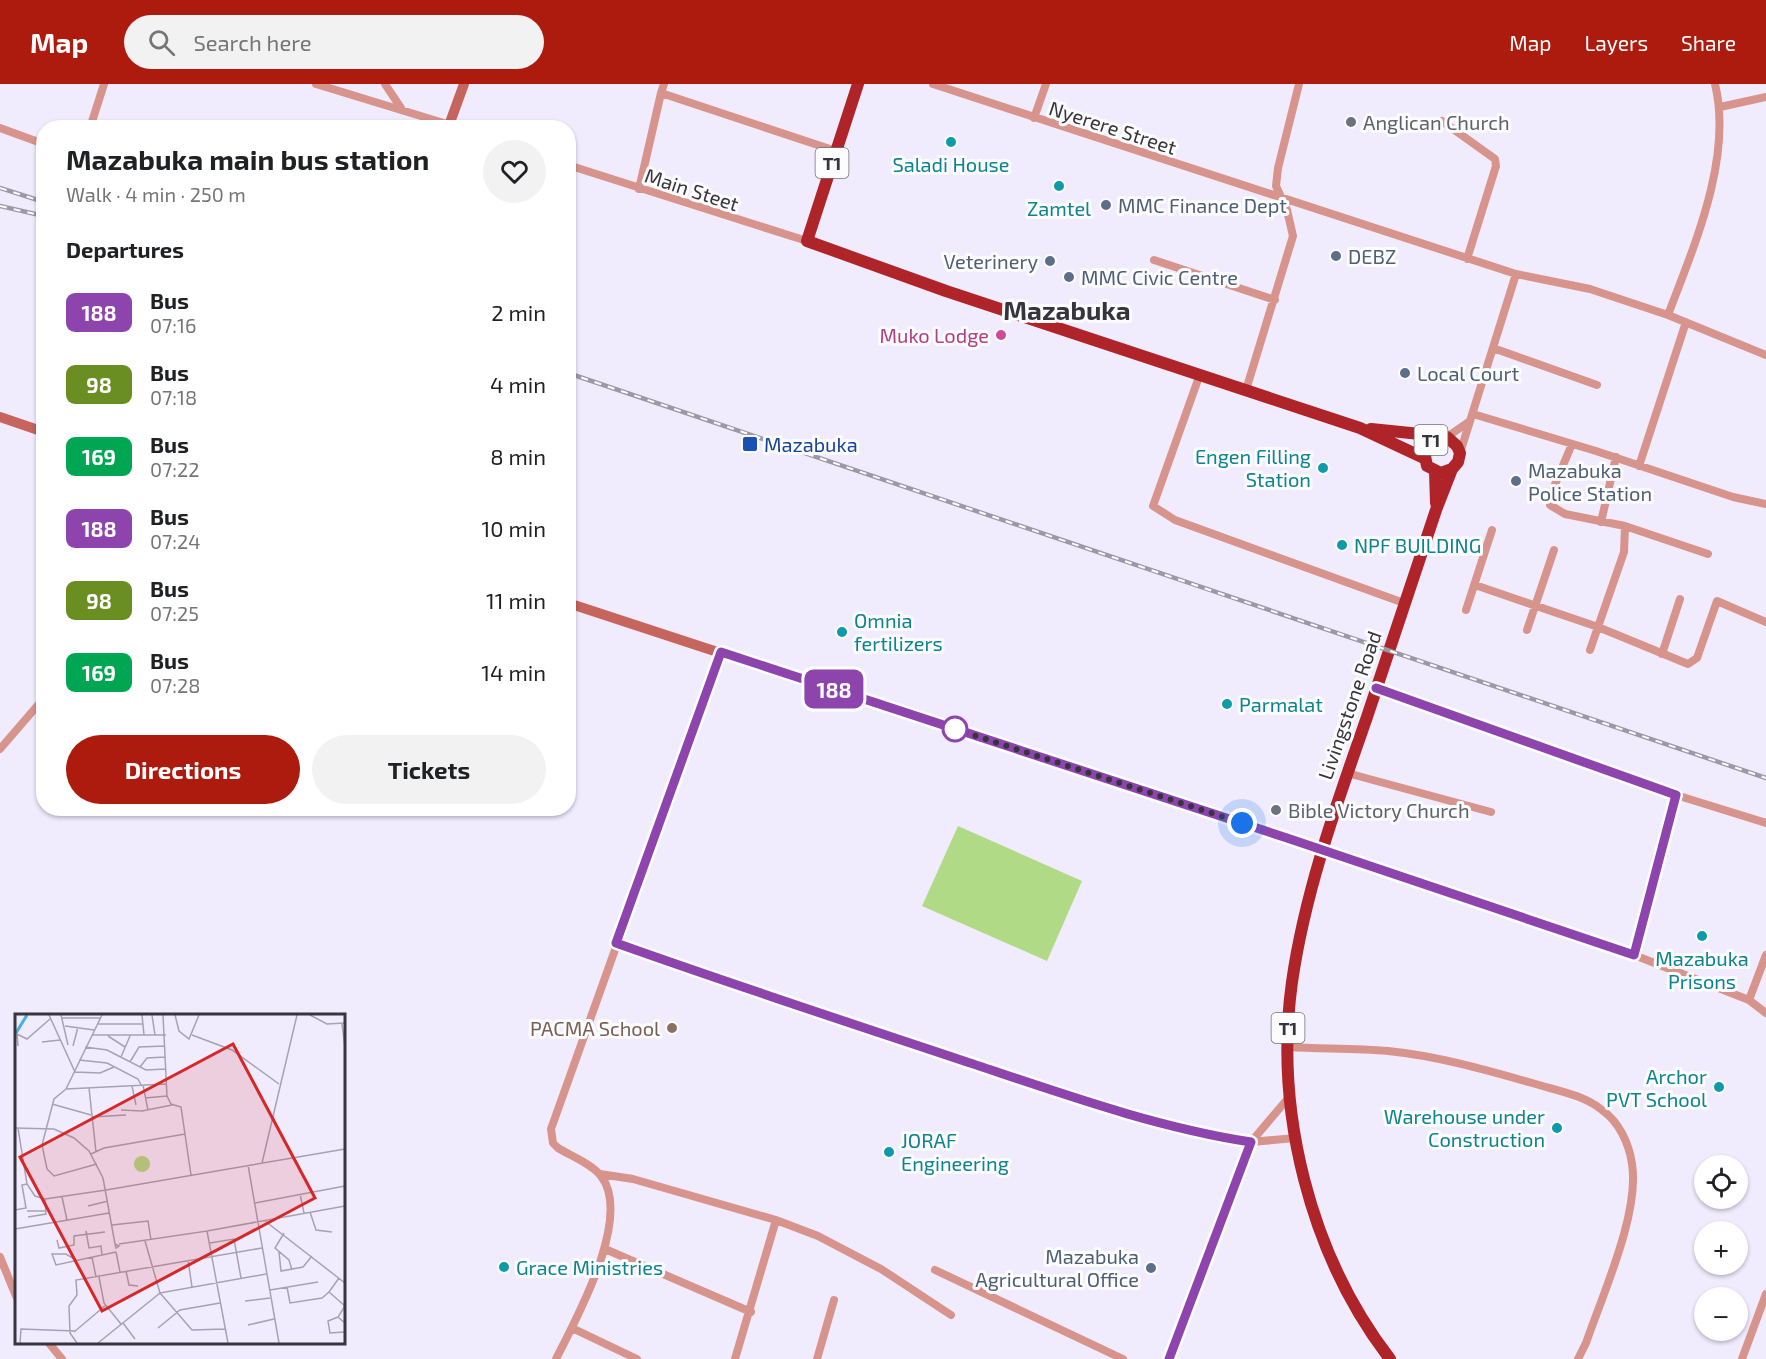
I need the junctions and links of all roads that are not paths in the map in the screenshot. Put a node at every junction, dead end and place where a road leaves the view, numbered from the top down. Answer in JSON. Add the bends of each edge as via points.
{"nodes":[{"id":1,"x":104,"y":84,"type":"edge"},
{"id":2,"x":316,"y":84,"type":"edge"},
{"id":3,"x":385,"y":84,"type":"edge"},
{"id":4,"x":464,"y":84,"type":"edge"},
{"id":5,"x":664,"y":84,"type":"edge"},
{"id":6,"x":858,"y":84,"type":"edge"},
{"id":7,"x":933,"y":84,"type":"edge"},
{"id":8,"x":1046,"y":84,"type":"edge"},
{"id":9,"x":1299,"y":84,"type":"edge"},
{"id":10,"x":1715,"y":84,"type":"edge"},
{"id":11,"x":661,"y":93,"type":"junction"},
{"id":12,"x":1766,"y":97,"type":"edge"},
{"id":13,"x":1720,"y":107,"type":"junction"},
{"id":14,"x":401,"y":108,"type":"junction"},
{"id":15,"x":1034,"y":118,"type":"junction"},
{"id":16,"x":93,"y":120,"type":"edge"},
{"id":17,"x":436,"y":120,"type":"edge"},
{"id":18,"x":455,"y":120,"type":"edge"},
{"id":19,"x":1442,"y":121,"type":"dead end"},
{"id":20,"x":0,"y":128,"type":"edge"},
{"id":21,"x":36,"y":141,"type":"edge"},
{"id":22,"x":836,"y":151,"type":"junction"},
{"id":23,"x":576,"y":168,"type":"edge"},
{"id":24,"x":639,"y":189,"type":"junction"},
{"id":25,"x":1283,"y":200,"type":"junction"},
{"id":26,"x":807,"y":242,"type":"junction"},
{"id":27,"x":1467,"y":259,"type":"junction"},
{"id":28,"x":1154,"y":260,"type":"dead end"},
{"id":29,"x":1516,"y":274,"type":"junction"},
{"id":30,"x":1275,"y":300,"type":"junction"},
{"id":31,"x":1668,"y":315,"type":"junction"},
{"id":32,"x":1686,"y":322,"type":"junction"},
{"id":33,"x":1493,"y":348,"type":"junction"},
{"id":34,"x":1766,"y":356,"type":"edge"},
{"id":35,"x":1200,"y":374,"type":"junction"},
{"id":36,"x":1597,"y":385,"type":"dead end"},
{"id":37,"x":1246,"y":390,"type":"junction"},
{"id":38,"x":0,"y":417,"type":"edge"},
{"id":39,"x":1472,"y":418,"type":"junction"},
{"id":40,"x":1360,"y":428,"type":"junction"},
{"id":41,"x":36,"y":429,"type":"edge"},
{"id":42,"x":1444,"y":437,"type":"junction"},
{"id":43,"x":1572,"y":444,"type":"junction"},
{"id":44,"x":1460,"y":453,"type":"junction"},
{"id":45,"x":1424,"y":458,"type":"junction"},
{"id":46,"x":1616,"y":458,"type":"junction"},
{"id":47,"x":1639,"y":466,"type":"junction"},
{"id":48,"x":1452,"y":469,"type":"junction"},
{"id":49,"x":1435,"y":471,"type":"junction"},
{"id":50,"x":1762,"y":504,"type":"edge"},
{"id":51,"x":1436,"y":510,"type":"junction"},
{"id":52,"x":1766,"y":511,"type":"edge"},
{"id":53,"x":1600,"y":522,"type":"junction"},
{"id":54,"x":1625,"y":526,"type":"junction"},
{"id":55,"x":1492,"y":530,"type":"dead end"},
{"id":56,"x":1554,"y":550,"type":"dead end"},
{"id":57,"x":1708,"y":554,"type":"dead end"},
{"id":58,"x":1475,"y":585,"type":"junction"},
{"id":59,"x":1680,"y":599,"type":"dead end"},
{"id":60,"x":1404,"y":603,"type":"junction"},
{"id":61,"x":576,"y":606,"type":"edge"},
{"id":62,"x":1536,"y":606,"type":"junction"},
{"id":63,"x":1466,"y":610,"type":"dead end"},
{"id":64,"x":1766,"y":622,"type":"edge"},
{"id":65,"x":1598,"y":627,"type":"junction"},
{"id":66,"x":1527,"y":630,"type":"dead end"},
{"id":67,"x":1590,"y":650,"type":"dead end"},
{"id":68,"x":721,"y":652,"type":"junction"},
{"id":69,"x":1662,"y":654,"type":"junction"},
{"id":70,"x":1376,"y":688,"type":"junction"},
{"id":71,"x":36,"y":707,"type":"edge"},
{"id":72,"x":0,"y":749,"type":"edge"},
{"id":73,"x":1347,"y":773,"type":"junction"},
{"id":74,"x":1676,"y":795,"type":"junction"},
{"id":75,"x":1491,"y":812,"type":"dead end"},
{"id":76,"x":1766,"y":823,"type":"edge"},
{"id":77,"x":1322,"y":850,"type":"junction"},
{"id":78,"x":616,"y":943,"type":"junction"},
{"id":79,"x":1634,"y":955,"type":"junction"},
{"id":80,"x":1766,"y":955,"type":"edge"},
{"id":81,"x":1749,"y":1000,"type":"junction"},
{"id":82,"x":1766,"y":1014,"type":"edge"},
{"id":83,"x":1288,"y":1047,"type":"junction"},
{"id":84,"x":1291,"y":1095,"type":"junction"},
{"id":85,"x":1296,"y":1138,"type":"junction"},
{"id":86,"x":1251,"y":1142,"type":"junction"},
{"id":87,"x":600,"y":1174,"type":"junction"},
{"id":88,"x":776,"y":1220,"type":"junction"},
{"id":89,"x":605,"y":1250,"type":"junction"},
{"id":90,"x":0,"y":1257,"type":"edge"},
{"id":91,"x":935,"y":1270,"type":"dead end"},
{"id":92,"x":15,"y":1294,"type":"edge"},
{"id":93,"x":1766,"y":1294,"type":"edge"},
{"id":94,"x":834,"y":1300,"type":"dead end"},
{"id":95,"x":751,"y":1312,"type":"junction"},
{"id":96,"x":951,"y":1315,"type":"dead end"},
{"id":97,"x":572,"y":1328,"type":"junction"},
{"id":98,"x":50,"y":1344,"type":"edge"},
{"id":99,"x":62,"y":1359,"type":"edge"},
{"id":100,"x":556,"y":1359,"type":"edge"},
{"id":101,"x":637,"y":1359,"type":"edge"},
{"id":102,"x":735,"y":1359,"type":"edge"},
{"id":103,"x":817,"y":1359,"type":"edge"},
{"id":104,"x":1123,"y":1359,"type":"edge"},
{"id":105,"x":1169,"y":1359,"type":"edge"},
{"id":106,"x":1390,"y":1359,"type":"edge"},
{"id":107,"x":1578,"y":1359,"type":"edge"},
{"id":108,"x":1742,"y":1359,"type":"edge"}],
"edges":[{"from":1,"to":16,"type":"street"},
{"from":2,"to":14,"type":"street"},
{"from":3,"to":14,"type":"street"},
{"from":4,"to":18,"type":"main road"},
{"from":5,"to":11,"type":"street"},
{"from":6,"to":22,"type":"highway","number":"T1"},
{"from":7,"to":15,"type":"street","name":"Nyerere Street"},
{"from":8,"to":15,"type":"street"},
{"from":9,"to":25,"type":"street","via":[[1278,168],[1276,186]]},
{"from":10,"to":13,"type":"street"},
{"from":11,"to":22,"type":"street"},
{"from":11,"to":24,"type":"street"},
{"from":12,"to":13,"type":"street"},
{"from":13,"to":31,"type":"street","via":[[1719,149],[1713,178]]},
{"from":14,"to":17,"type":"street"},
{"from":15,"to":25,"type":"street","name":"Nyerere Street"},
{"from":19,"to":27,"type":"street","via":[[1495,159]]},
{"from":20,"to":21,"type":"street"},
{"from":22,"to":26,"type":"highway","number":"T1"},
{"from":23,"to":24,"type":"street","name":"Main Steet"},
{"from":24,"to":26,"type":"street","name":"Main Steet"},
{"from":25,"to":27,"type":"street","name":"Nyerere Street"},
{"from":25,"to":30,"type":"street","via":[[1293,236]]},
{"from":26,"to":35,"type":"highway","number":"T1"},
{"from":27,"to":29,"type":"street","name":"Nyerere Street"},
{"from":28,"to":30,"type":"street"},
{"from":29,"to":31,"type":"street","name":"Nyerere Street","via":[[1590,289]]},
{"from":29,"to":33,"type":"street"},
{"from":30,"to":37,"type":"street"},
{"from":31,"to":32,"type":"street","name":"Nyerere Street"},
{"from":32,"to":34,"type":"street","name":"Nyerere Street"},
{"from":32,"to":47,"type":"street"},
{"from":33,"to":36,"type":"street"},
{"from":33,"to":39,"type":"street"},
{"from":35,"to":37,"type":"highway","number":"T1"},
{"from":35,"to":60,"type":"street","via":[[1153,506],[1175,520]]},
{"from":37,"to":40,"type":"highway","number":"T1"},
{"from":38,"to":41,"type":"main road"},
{"from":39,"to":42,"type":"street"},
{"from":39,"to":43,"type":"street"},
{"from":39,"to":44,"type":"street"},
{"from":40,"to":42,"type":"highway","number":"T1"},
{"from":40,"to":45,"type":"highway","number":"T1"},
{"from":42,"to":44,"type":"highway","number":"T1"},
{"from":42,"to":45,"type":"highway","number":"T1","via":[[1430,440]]},
{"from":43,"to":46,"type":"street"},
{"from":43,"to":53,"type":"street","via":[[1550,505],[1565,514]]},
{"from":44,"to":48,"type":"highway","name":"Livingstone Road","number":"T1"},
{"from":45,"to":49,"type":"highway","number":"T1"},
{"from":46,"to":47,"type":"street"},
{"from":46,"to":53,"type":"street"},
{"from":47,"to":50,"type":"street"},
{"from":48,"to":49,"type":"highway","number":"T1"},
{"from":48,"to":51,"type":"highway","name":"Livingstone Road","number":"T1"},
{"from":49,"to":51,"type":"highway","name":"Livingstone Road","number":"T1"},
{"from":50,"to":52,"type":"street"},
{"from":51,"to":60,"type":"highway","name":"Livingstone Road","number":"T1"},
{"from":53,"to":54,"type":"street"},
{"from":54,"to":57,"type":"street"},
{"from":54,"to":65,"type":"street","via":[[1624,552]]},
{"from":55,"to":58,"type":"street"},
{"from":56,"to":62,"type":"street"},
{"from":58,"to":62,"type":"street"},
{"from":58,"to":63,"type":"street"},
{"from":59,"to":69,"type":"street"},
{"from":60,"to":70,"type":"highway","name":"Livingstone Road","number":"T1"},
{"from":61,"to":68,"type":"main road"},
{"from":62,"to":65,"type":"street"},
{"from":62,"to":66,"type":"street"},
{"from":64,"to":69,"type":"street","via":[[1717,601],[1697,658],[1688,664]]},
{"from":65,"to":67,"type":"street"},
{"from":65,"to":69,"type":"street"},
{"from":68,"to":77,"type":"main road"},
{"from":68,"to":78,"type":"street"},
{"from":70,"to":73,"type":"highway","name":"Livingstone Road","number":"T1"},
{"from":70,"to":74,"type":"street"},
{"from":71,"to":72,"type":"street"},
{"from":73,"to":75,"type":"street"},
{"from":73,"to":77,"type":"highway","name":"Livingstone Road","number":"T1"},
{"from":74,"to":76,"type":"street"},
{"from":74,"to":79,"type":"street"},
{"from":77,"to":79,"type":"street"},
{"from":77,"to":83,"type":"highway","name":"Livingstone Road","number":"T1","via":[[1299,941]]},
{"from":78,"to":86,"type":"street","via":[[1048,1089],[1192,1133]]},
{"from":78,"to":87,"type":"street","via":[[551,1129],[558,1148]]},
{"from":79,"to":81,"type":"street"},
{"from":80,"to":81,"type":"street"},
{"from":81,"to":82,"type":"street"},
{"from":83,"to":84,"type":"highway","name":"Livingstone Road","number":"T1"},
{"from":83,"to":107,"type":"street","via":[[1389,1051],[1435,1058],[1573,1095],[1601,1108],[1612,1118],[1628,1149],[1633,1190],[1620,1240]]},
{"from":84,"to":85,"type":"highway","name":"Livingstone Road","number":"T1"},
{"from":84,"to":86,"type":"street"},
{"from":85,"to":86,"type":"street"},
{"from":85,"to":106,"type":"highway","name":"Livingstone Road","number":"T1","via":[[1315,1216],[1330,1257]]},
{"from":86,"to":105,"type":"street"},
{"from":87,"to":88,"type":"street","via":[[633,1179]]},
{"from":87,"to":89,"type":"street","via":[[609,1194]]},
{"from":88,"to":95,"type":"street"},
{"from":88,"to":96,"type":"street","via":[[865,1260]]},
{"from":89,"to":95,"type":"street"},
{"from":89,"to":97,"type":"street"},
{"from":90,"to":92,"type":"street"},
{"from":91,"to":104,"type":"street"},
{"from":93,"to":108,"type":"street"},
{"from":94,"to":103,"type":"street"},
{"from":95,"to":102,"type":"street"},
{"from":97,"to":100,"type":"street"},
{"from":97,"to":101,"type":"street"},
{"from":98,"to":99,"type":"street"}]}
